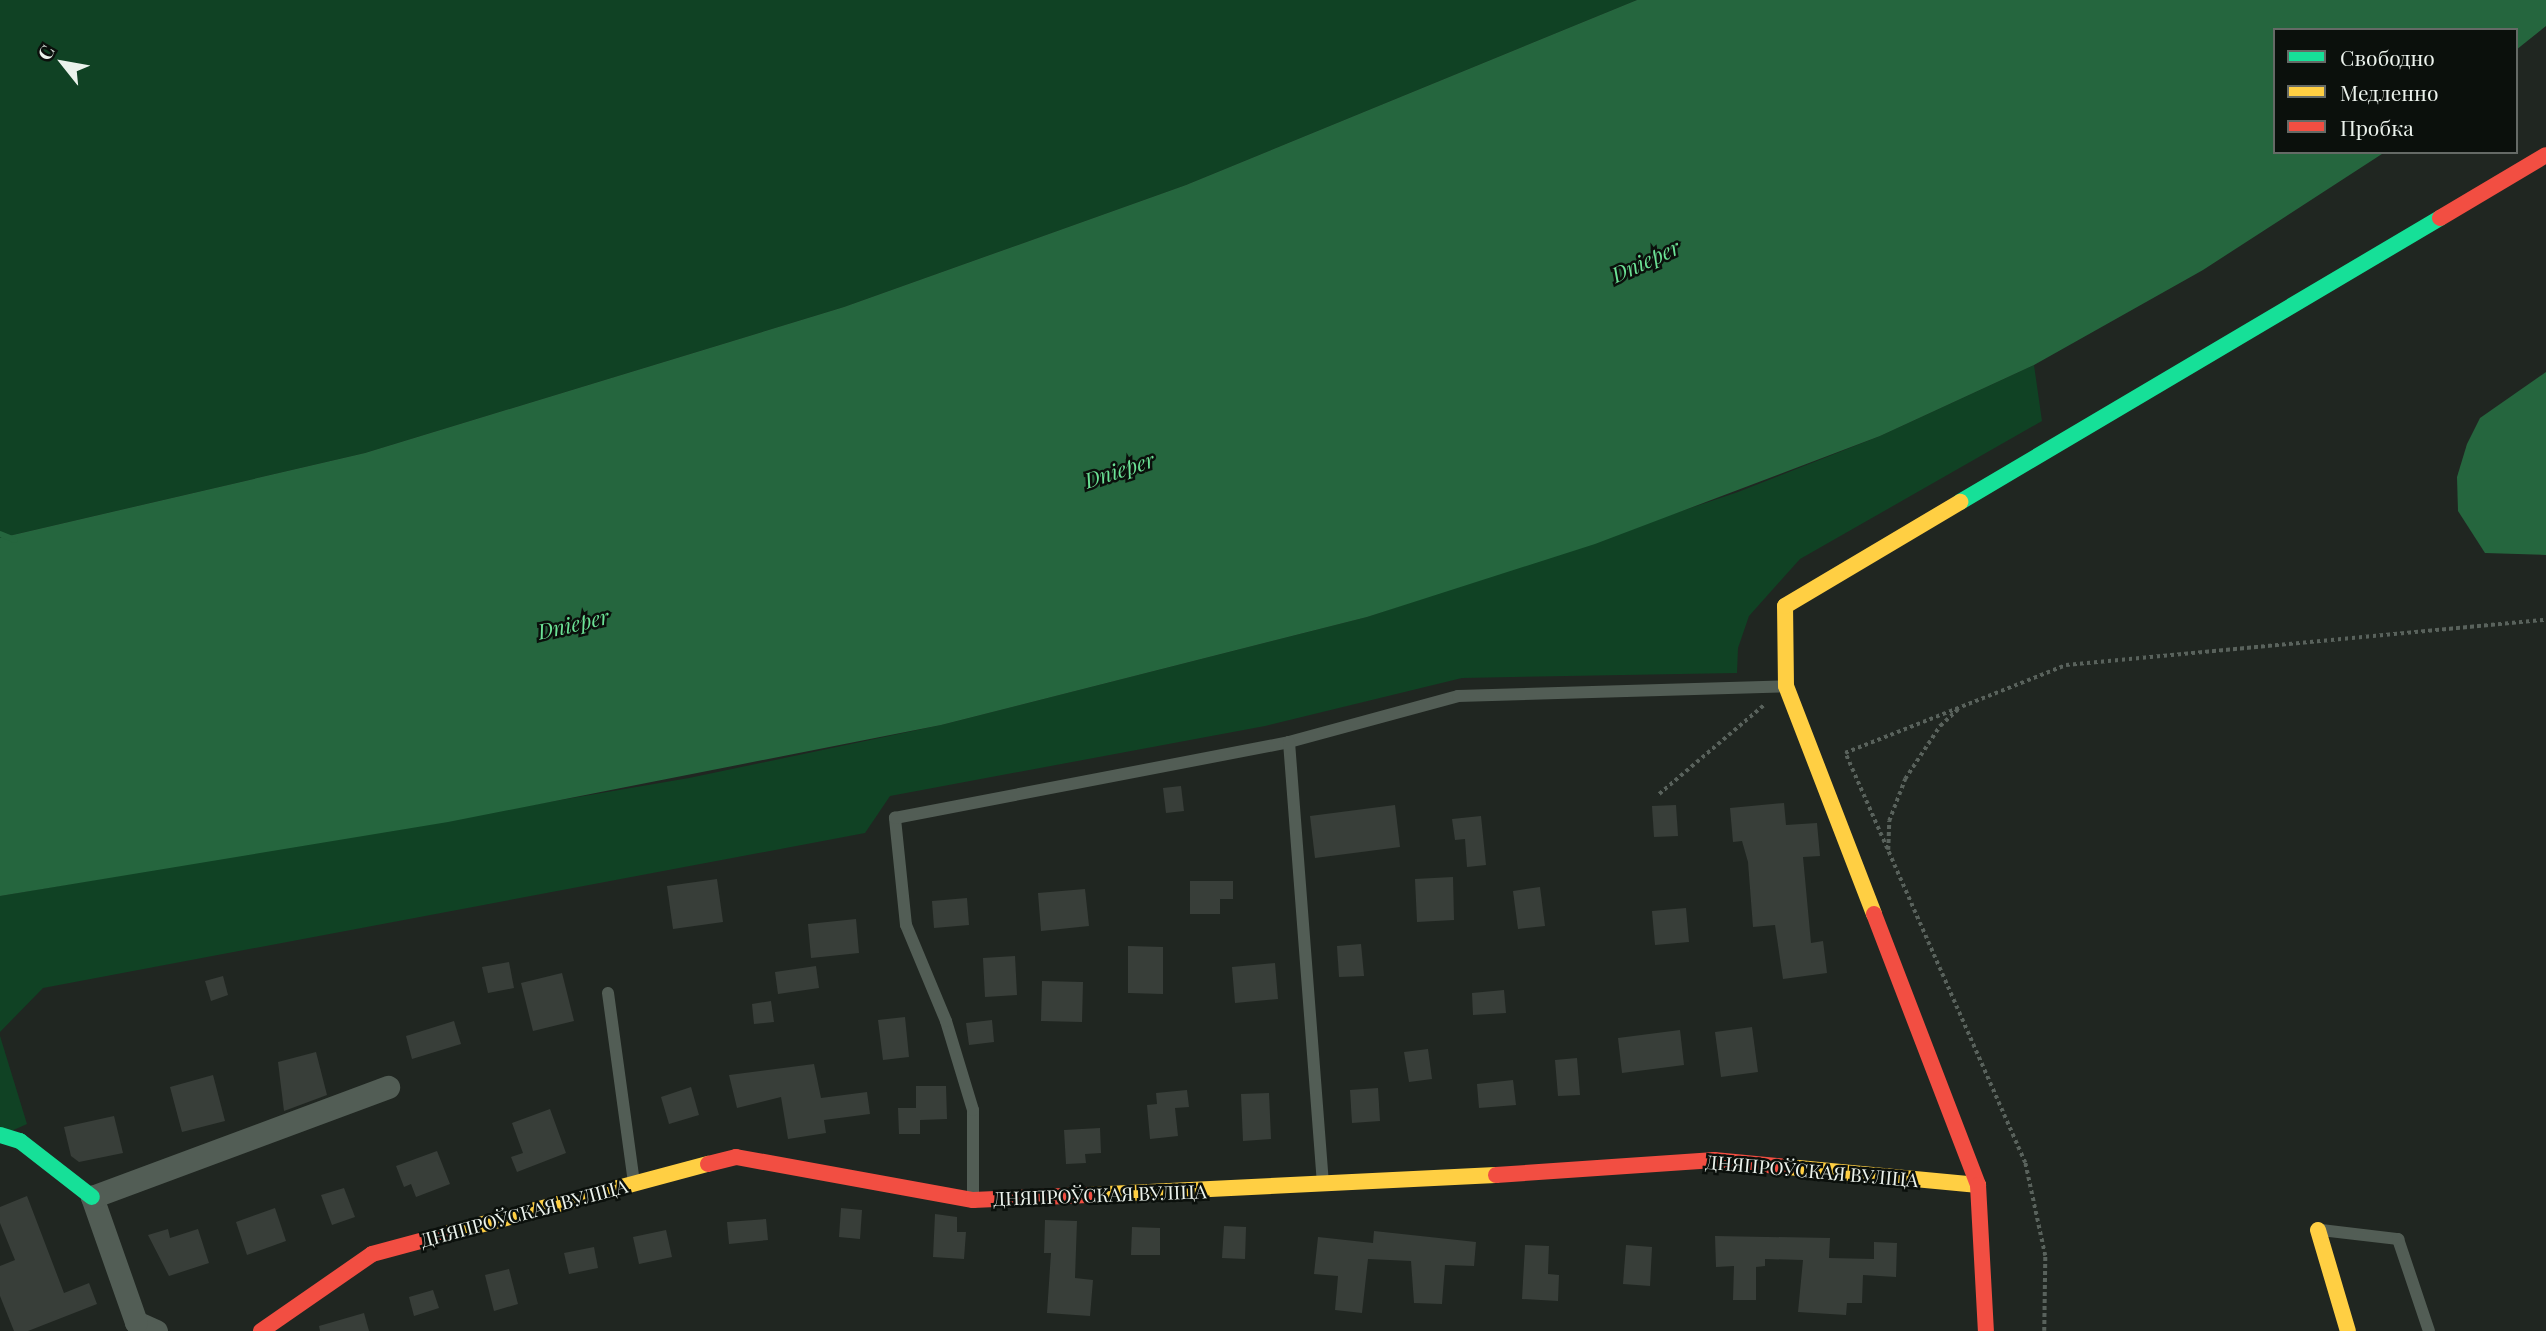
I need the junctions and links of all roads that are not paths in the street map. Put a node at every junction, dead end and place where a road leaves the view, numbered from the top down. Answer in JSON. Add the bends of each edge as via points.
{"nodes":[{"id":1,"x":2546,"y":155,"type":"edge"},
{"id":2,"x":1786,"y":686,"type":"junction"},
{"id":3,"x":1289,"y":742,"type":"junction"},
{"id":4,"x":608,"y":993,"type":"dead end"},
{"id":5,"x":388,"y":1087,"type":"dead end"},
{"id":6,"x":0,"y":1135,"type":"edge"},
{"id":7,"x":634,"y":1184,"type":"junction"},
{"id":8,"x":1978,"y":1185,"type":"junction"},
{"id":9,"x":1323,"y":1186,"type":"junction"},
{"id":10,"x":92,"y":1197,"type":"junction"},
{"id":11,"x":973,"y":1200,"type":"junction"},
{"id":12,"x":2318,"y":1230,"type":"joint"},
{"id":13,"x":156,"y":1331,"type":"edge"},
{"id":14,"x":261,"y":1331,"type":"edge"},
{"id":15,"x":1986,"y":1331,"type":"edge"},
{"id":16,"x":2348,"y":1331,"type":"edge"},
{"id":17,"x":2429,"y":1331,"type":"edge"}],
"edges":[{"from":1,"to":2,"type":"street","via":[[1785,607]]},
{"from":2,"to":3,"type":"lane","via":[[1458,696]]},
{"from":2,"to":8,"type":"street"},
{"from":3,"to":9,"type":"lane"},
{"from":3,"to":11,"type":"lane","via":[[895,818],[906,925],[946,1021],[973,1110]]},
{"from":4,"to":7,"type":"lane"},
{"from":5,"to":10,"type":"street"},
{"from":6,"to":10,"type":"street","via":[[20,1141]]},
{"from":7,"to":11,"type":"street","name":"ДНЯПРОЎСКАЯ ВУЛІЦА","via":[[736,1157]]},
{"from":7,"to":14,"type":"street","name":"ДНЯПРОЎСКАЯ ВУЛІЦА","via":[[372,1254]]},
{"from":8,"to":9,"type":"street","name":"ДНЯПРОЎСКАЯ ВУЛІЦА","via":[[1714,1160]]},
{"from":8,"to":15,"type":"street"},
{"from":9,"to":11,"type":"street","name":"ДНЯПРОЎСКАЯ ВУЛІЦА"},
{"from":10,"to":13,"type":"street","via":[[136,1322]]},
{"from":12,"to":16,"type":"street"},
{"from":12,"to":17,"type":"lane","via":[[2398,1239]]}]}
